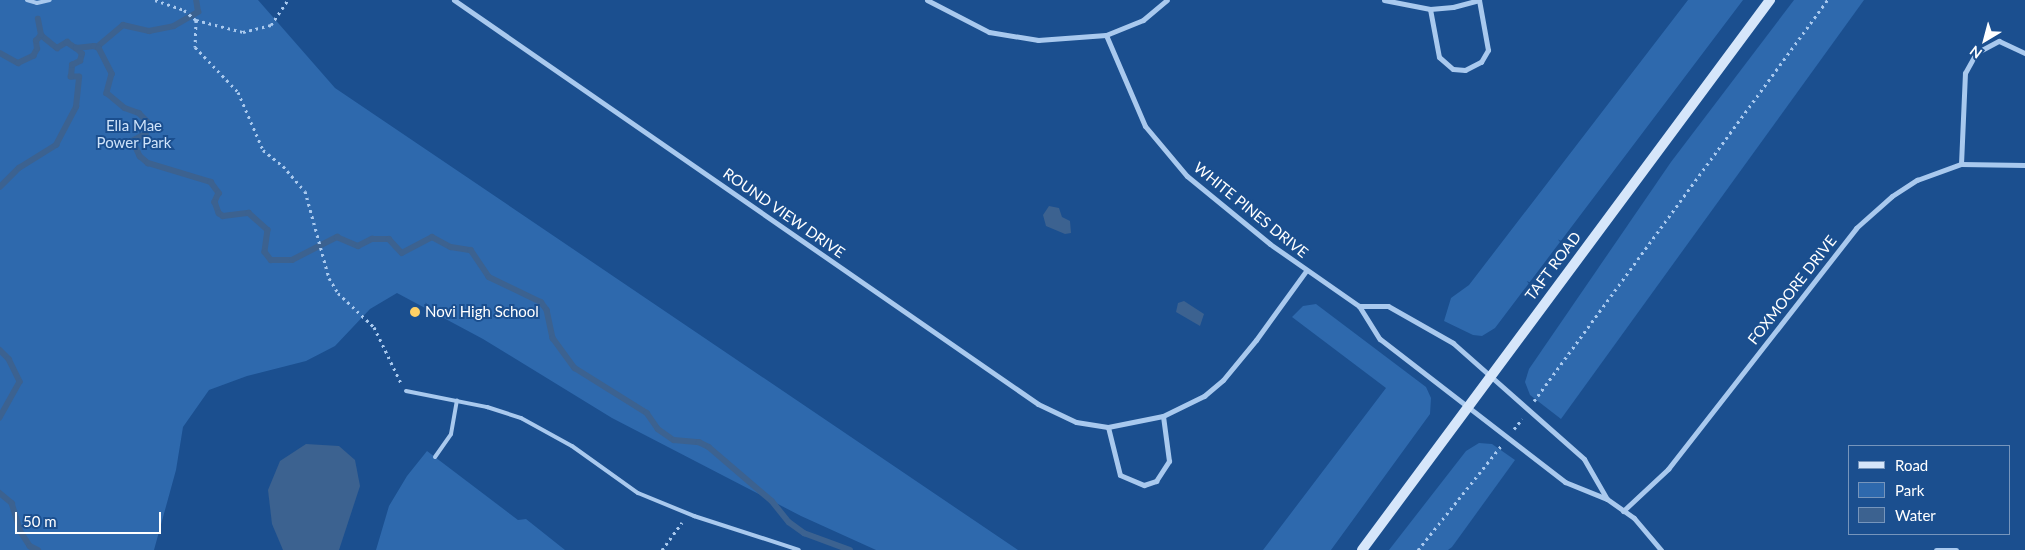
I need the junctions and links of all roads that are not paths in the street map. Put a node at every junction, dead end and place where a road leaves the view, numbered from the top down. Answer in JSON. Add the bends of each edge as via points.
{"nodes":[{"id":1,"x":26,"y":0,"type":"edge"},
{"id":2,"x":50,"y":0,"type":"edge"},
{"id":3,"x":454,"y":0,"type":"edge"},
{"id":4,"x":927,"y":0,"type":"edge"},
{"id":5,"x":1166,"y":0,"type":"edge"},
{"id":6,"x":1384,"y":0,"type":"edge"},
{"id":7,"x":1479,"y":0,"type":"edge"},
{"id":8,"x":1770,"y":0,"type":"edge"},
{"id":9,"x":1430,"y":9,"type":"junction"},
{"id":10,"x":1106,"y":35,"type":"junction"},
{"id":11,"x":2025,"y":53,"type":"edge"},
{"id":12,"x":1961,"y":164,"type":"junction"},
{"id":13,"x":2025,"y":164,"type":"edge"},
{"id":14,"x":1306,"y":271,"type":"junction"},
{"id":15,"x":1359,"y":306,"type":"junction"},
{"id":16,"x":1490,"y":376,"type":"junction"},
{"id":17,"x":406,"y":391,"type":"road end"},
{"id":18,"x":457,"y":401,"type":"junction"},
{"id":19,"x":1467,"y":408,"type":"junction"},
{"id":20,"x":1163,"y":416,"type":"junction"},
{"id":21,"x":1108,"y":427,"type":"junction"},
{"id":22,"x":435,"y":457,"type":"dead end"},
{"id":23,"x":1608,"y":499,"type":"junction"},
{"id":24,"x":1623,"y":511,"type":"junction"},
{"id":25,"x":799,"y":550,"type":"edge"},
{"id":26,"x":1362,"y":550,"type":"edge"},
{"id":27,"x":1661,"y":550,"type":"edge"},
{"id":28,"x":1936,"y":550,"type":"edge"},
{"id":29,"x":1956,"y":550,"type":"edge"}],
"edges":[{"from":1,"to":2,"type":"lane","via":[[37,3]]},
{"from":3,"to":21,"type":"street","name":"ROUND VIEW DRIVE","via":[[1038,404],[1076,422]]},
{"from":4,"to":10,"type":"street","via":[[989,32],[1038,40]]},
{"from":5,"to":10,"type":"street","via":[[1143,20]]},
{"from":6,"to":9,"type":"street"},
{"from":7,"to":9,"type":"street","via":[[1453,8]]},
{"from":7,"to":9,"type":"street","via":[[1488,50],[1481,62],[1465,70],[1453,69],[1440,57]]},
{"from":8,"to":16,"type":"street","name":"TAFT ROAD"},
{"from":10,"to":14,"type":"street","name":"WHITE PINES DRIVE","via":[[1145,126],[1170,158],[1210,196]]},
{"from":11,"to":12,"type":"street","via":[[1999,41],[1976,53],[1965,73]]},
{"from":12,"to":13,"type":"street","name":"FOXMOORE DRIVE"},
{"from":12,"to":24,"type":"street","name":"FOXMOORE DRIVE","via":[[1917,180],[1892,196],[1856,228],[1668,469]]},
{"from":14,"to":15,"type":"street","name":"WHITE PINES DRIVE"},
{"from":14,"to":20,"type":"street","name":"ROUND VIEW DRIVE","via":[[1279,311],[1223,380],[1204,396]]},
{"from":15,"to":16,"type":"street","name":"WHITE PINES DRIVE","via":[[1388,306],[1423,324],[1453,343]]},
{"from":15,"to":19,"type":"street","name":"WHITE PINES DRIVE","via":[[1380,339]]},
{"from":16,"to":19,"type":"street","name":"TAFT ROAD"},
{"from":16,"to":23,"type":"street","name":"WHITE PINES DRIVE","via":[[1584,459]]},
{"from":17,"to":18,"type":"lane"},
{"from":18,"to":22,"type":"lane","via":[[451,434]]},
{"from":18,"to":25,"type":"lane","via":[[487,407],[545,429],[638,493],[688,514]]},
{"from":19,"to":23,"type":"street","name":"WHITE PINES DRIVE","via":[[1565,482]]},
{"from":19,"to":26,"type":"street","name":"TAFT ROAD"},
{"from":20,"to":21,"type":"street","name":"ROUND VIEW DRIVE"},
{"from":20,"to":21,"type":"street","via":[[1170,461],[1156,481],[1144,485],[1125,478],[1119,472]]},
{"from":23,"to":24,"type":"street","name":"WHITE PINES DRIVE"},
{"from":24,"to":27,"type":"street","name":"WHITE PINES DRIVE"},
{"from":28,"to":29,"type":"street"}]}
